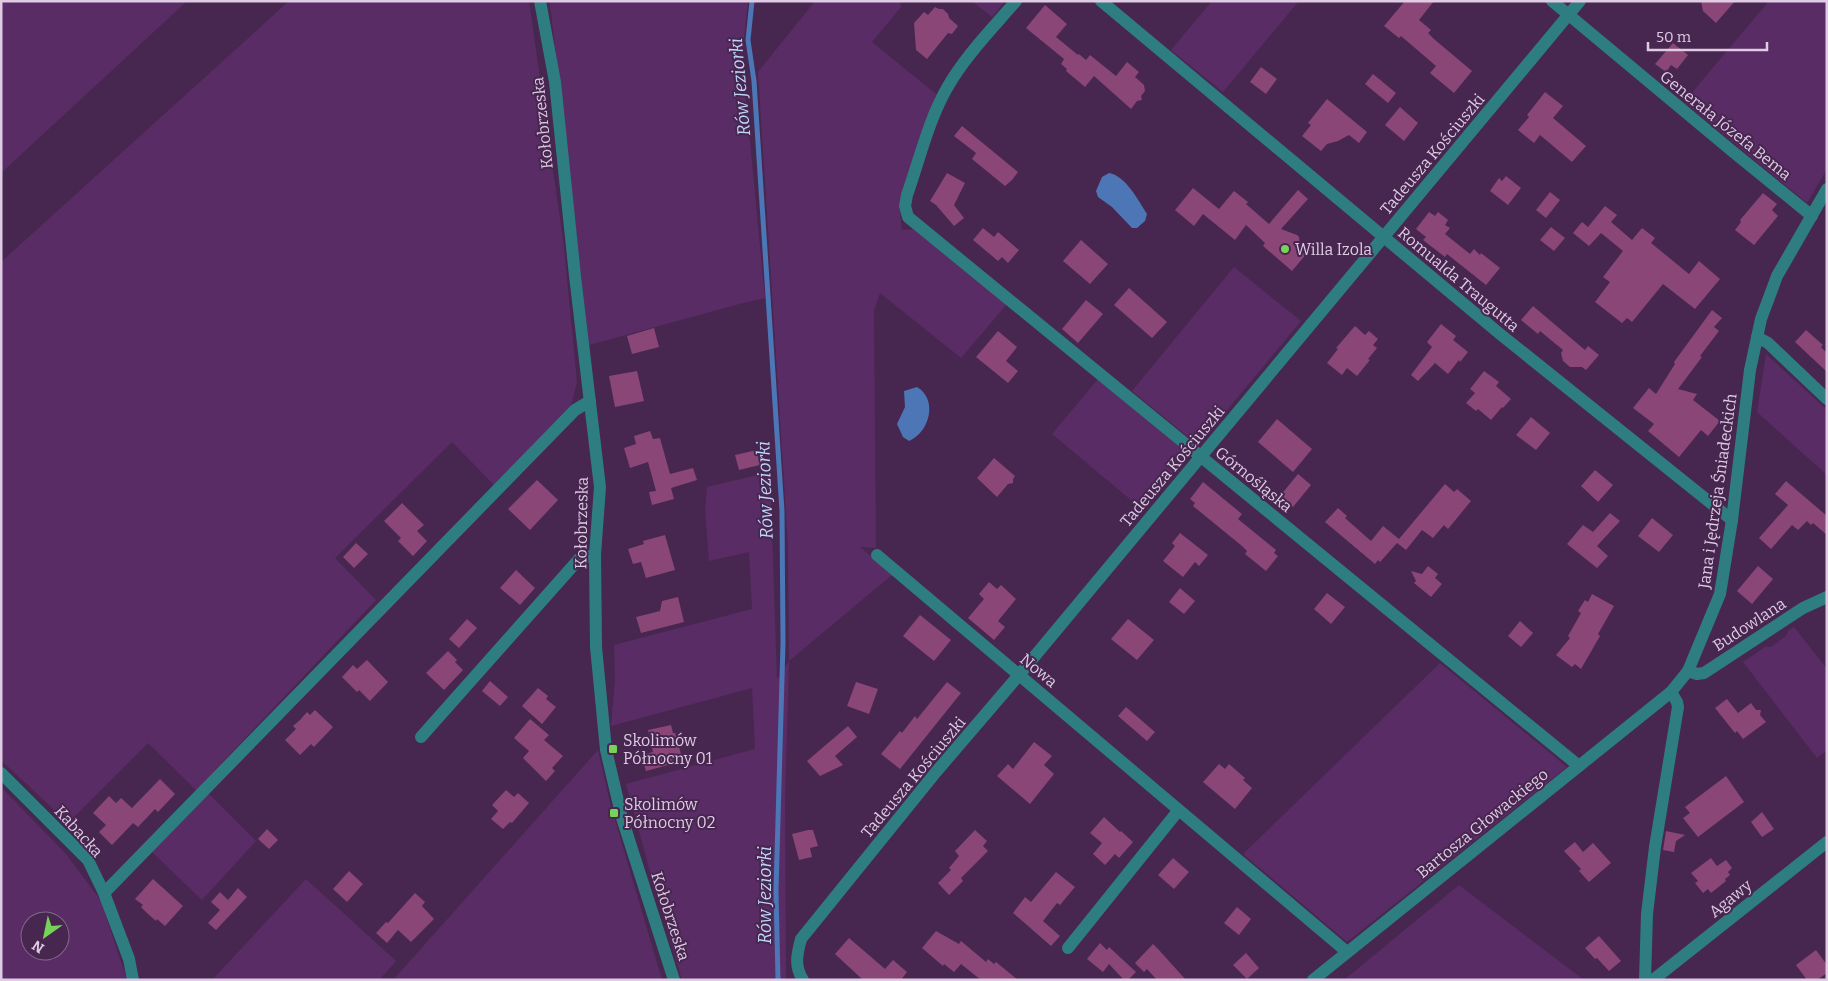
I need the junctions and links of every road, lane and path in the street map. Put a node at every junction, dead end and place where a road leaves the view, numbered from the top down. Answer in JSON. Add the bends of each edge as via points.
{"nodes":[{"id":1,"x":540,"y":1,"type":"edge"},
{"id":2,"x":1016,"y":1,"type":"edge"},
{"id":3,"x":1101,"y":1,"type":"edge"},
{"id":4,"x":1552,"y":1,"type":"edge"},
{"id":5,"x":1580,"y":1,"type":"edge"},
{"id":6,"x":1569,"y":15,"type":"junction"},
{"id":7,"x":1827,"y":189,"type":"edge"},
{"id":8,"x":1812,"y":216,"type":"junction"},
{"id":9,"x":1384,"y":237,"type":"junction"},
{"id":10,"x":1757,"y":337,"type":"junction"},
{"id":11,"x":1827,"y":399,"type":"edge"},
{"id":12,"x":590,"y":402,"type":"junction"},
{"id":13,"x":1201,"y":456,"type":"junction"},
{"id":14,"x":1732,"y":520,"type":"junction"},
{"id":15,"x":595,"y":555,"type":"junction"},
{"id":16,"x":877,"y":555,"type":"dead end"},
{"id":17,"x":1827,"y":597,"type":"edge"},
{"id":18,"x":1688,"y":671,"type":"junction"},
{"id":19,"x":1019,"y":675,"type":"junction"},
{"id":20,"x":1671,"y":692,"type":"junction"},
{"id":21,"x":421,"y":736,"type":"dead end"},
{"id":22,"x":1579,"y":766,"type":"junction"},
{"id":23,"x":1,"y":773,"type":"edge"},
{"id":24,"x":1178,"y":810,"type":"junction"},
{"id":25,"x":1827,"y":842,"type":"edge"},
{"id":26,"x":104,"y":893,"type":"junction"},
{"id":27,"x":1068,"y":948,"type":"dead end"},
{"id":28,"x":1347,"y":952,"type":"junction"},
{"id":29,"x":133,"y":980,"type":"edge"},
{"id":30,"x":674,"y":980,"type":"edge"},
{"id":31,"x":803,"y":980,"type":"edge"},
{"id":32,"x":1312,"y":980,"type":"edge"},
{"id":33,"x":1645,"y":980,"type":"edge"},
{"id":34,"x":1653,"y":980,"type":"edge"}],
"edges":[{"from":1,"to":12,"type":"street","name":"Kołobrzeska","via":[[555,82]]},
{"from":2,"to":13,"type":"street","name":"Górnośląska","via":[[962,64],[946,88],[907,195],[908,216]]},
{"from":3,"to":9,"type":"street","name":"Romualda Traugutta"},
{"from":4,"to":6,"type":"street","name":"Generała Józefa Bema"},
{"from":5,"to":6,"type":"street","name":"Tadeusza Kościuszki"},
{"from":6,"to":8,"type":"street","name":"Generała Józefa Bema"},
{"from":6,"to":9,"type":"street","name":"Tadeusza Kościuszki"},
{"from":7,"to":8,"type":"street","name":"Jana i Jędrzeja Śniadeckich"},
{"from":8,"to":10,"type":"street","name":"Jana i Jędrzeja Śniadeckich","via":[[1777,276]]},
{"from":9,"to":13,"type":"street","name":"Tadeusza Kościuszki"},
{"from":9,"to":14,"type":"street","name":"Romualda Traugutta","via":[[1578,399]]},
{"from":10,"to":11,"type":"street","via":[[1768,343]]},
{"from":10,"to":14,"type":"street","name":"Jana i Jędrzeja Śniadeckich"},
{"from":12,"to":15,"type":"street","name":"Kołobrzeska","via":[[600,488]]},
{"from":12,"to":26,"type":"street","via":[[575,410]]},
{"from":13,"to":19,"type":"street","name":"Tadeusza Kościuszki"},
{"from":13,"to":22,"type":"street","name":"Górnośląska"},
{"from":14,"to":18,"type":"street","name":"Jana i Jędrzeja Śniadeckich","via":[[1720,594]]},
{"from":15,"to":21,"type":"street","via":[[579,559]]},
{"from":15,"to":30,"type":"street","name":"Kołobrzeska","via":[[596,647],[606,750],[622,818]]},
{"from":16,"to":19,"type":"street","name":"Nowa"},
{"from":17,"to":18,"type":"street","name":"Budowlana","via":[[1803,608],[1704,673]]},
{"from":18,"to":20,"type":"street","name":"Jana i Jędrzeja Śniadeckich"},
{"from":19,"to":24,"type":"street","name":"Nowa"},
{"from":19,"to":31,"type":"street","name":"Tadeusza Kościuszki","via":[[801,940],[796,955]]},
{"from":20,"to":22,"type":"street","name":"Bartosza Głowackiego"},
{"from":20,"to":33,"type":"street","via":[[1678,707],[1654,847]]},
{"from":22,"to":28,"type":"street","name":"Bartosza Głowackiego"},
{"from":23,"to":26,"type":"street","name":"Kabacka","via":[[88,860]]},
{"from":24,"to":27,"type":"street"},
{"from":24,"to":28,"type":"street","name":"Nowa"},
{"from":25,"to":34,"type":"street","name":"Agawy"},
{"from":26,"to":29,"type":"street","name":"Kabacka","via":[[129,959]]},
{"from":28,"to":32,"type":"street","name":"Bartosza Głowackiego"}]}
